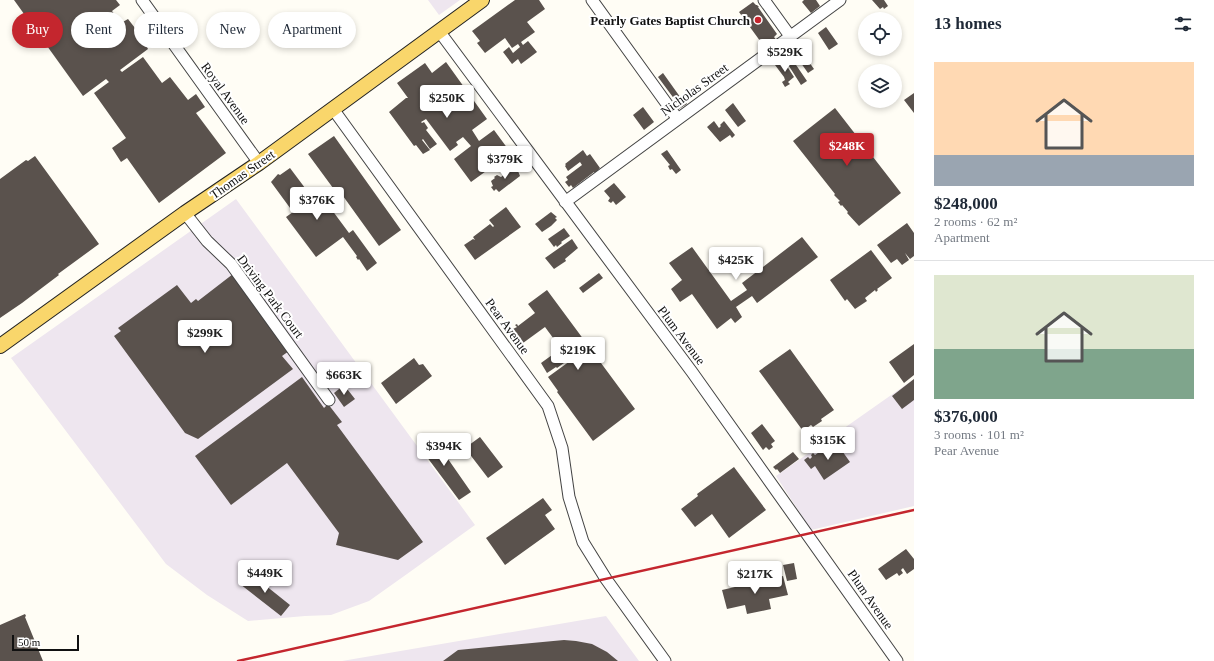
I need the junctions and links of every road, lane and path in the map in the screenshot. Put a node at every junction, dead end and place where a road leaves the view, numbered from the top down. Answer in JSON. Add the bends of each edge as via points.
{"nodes":[{"id":1,"x":142,"y":0,"type":"edge"},
{"id":2,"x":482,"y":0,"type":"edge"},
{"id":3,"x":592,"y":0,"type":"edge"},
{"id":4,"x":764,"y":0,"type":"edge"},
{"id":5,"x":840,"y":0,"type":"edge"},
{"id":6,"x":439,"y":31,"type":"junction"},
{"id":7,"x":790,"y":36,"type":"junction"},
{"id":8,"x":333,"y":109,"type":"junction"},
{"id":9,"x":677,"y":118,"type":"junction"},
{"id":10,"x":259,"y":163,"type":"junction"},
{"id":11,"x":565,"y":202,"type":"junction"},
{"id":12,"x":185,"y":213,"type":"junction"},
{"id":13,"x":0,"y":346,"type":"edge"},
{"id":14,"x":329,"y":400,"type":"dead end"},
{"id":15,"x":665,"y":661,"type":"edge"},
{"id":16,"x":897,"y":661,"type":"edge"}],
"edges":[{"from":1,"to":10,"type":"street","name":"Royal Avenue"},
{"from":2,"to":6,"type":"main road","name":"Thomas Street"},
{"from":3,"to":9,"type":"street"},
{"from":4,"to":7,"type":"street"},
{"from":5,"to":7,"type":"street","name":"Nicholas Street"},
{"from":6,"to":8,"type":"main road","name":"Thomas Street"},
{"from":6,"to":11,"type":"street","name":"Plum Avenue"},
{"from":7,"to":9,"type":"street","name":"Nicholas Street"},
{"from":8,"to":10,"type":"main road","name":"Thomas Street"},
{"from":8,"to":15,"type":"street","name":"Pear Avenue","via":[[548,406],[562,448],[570,497],[583,542],[606,579]]},
{"from":9,"to":11,"type":"street","name":"Nicholas Street"},
{"from":10,"to":12,"type":"main road","name":"Thomas Street"},
{"from":11,"to":16,"type":"street","name":"Plum Avenue","via":[[692,372]]},
{"from":12,"to":13,"type":"main road","name":"Thomas Street"},
{"from":12,"to":14,"type":"street","name":"Driving Park Court","via":[[207,241],[231,264]]}]}
